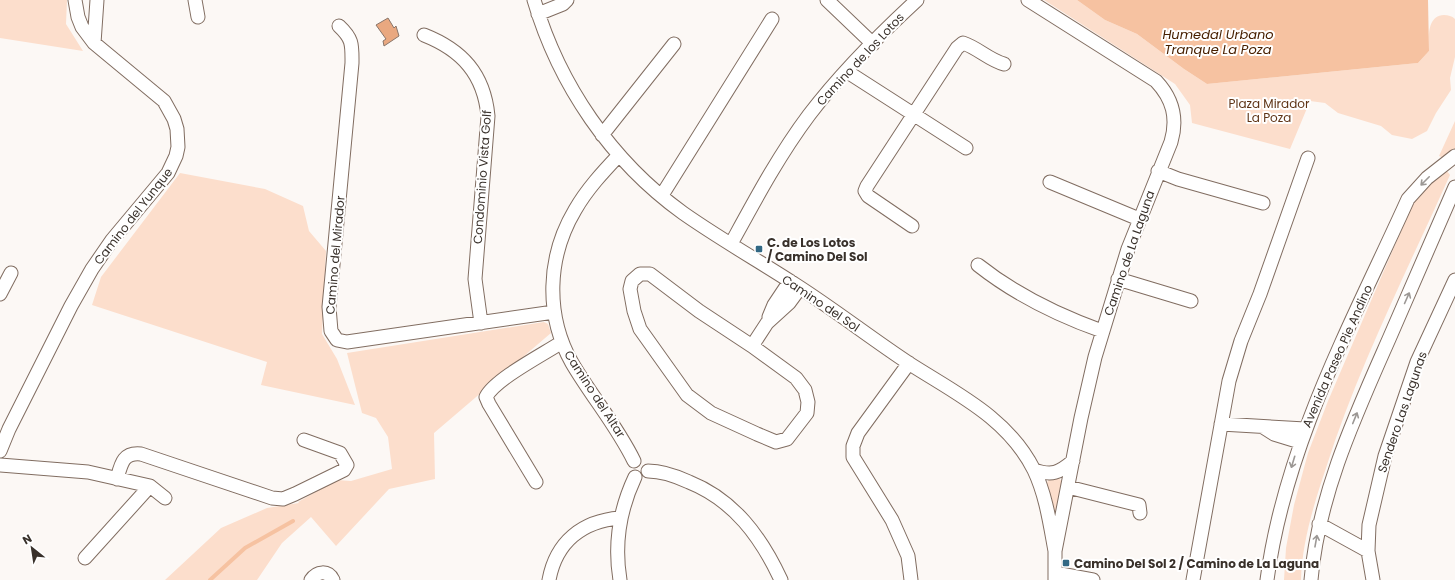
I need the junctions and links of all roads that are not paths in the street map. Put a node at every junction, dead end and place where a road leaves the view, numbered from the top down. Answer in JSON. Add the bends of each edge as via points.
{"nodes":[{"id":1,"x":75,"y":0,"type":"edge"},
{"id":2,"x":97,"y":0,"type":"edge"},
{"id":3,"x":196,"y":0,"type":"edge"},
{"id":4,"x":534,"y":0,"type":"edge"},
{"id":5,"x":567,"y":0,"type":"edge"},
{"id":6,"x":827,"y":0,"type":"edge"},
{"id":7,"x":917,"y":0,"type":"edge"},
{"id":8,"x":1028,"y":0,"type":"edge"},
{"id":9,"x":538,"y":14,"type":"junction"},
{"id":10,"x":198,"y":17,"type":"dead end"},
{"id":11,"x":772,"y":19,"type":"dead end"},
{"id":12,"x":339,"y":26,"type":"dead end"},
{"id":13,"x":424,"y":35,"type":"dead end"},
{"id":14,"x":94,"y":43,"type":"junction"},
{"id":15,"x":674,"y":44,"type":"dead end"},
{"id":16,"x":873,"y":44,"type":"junction"},
{"id":17,"x":1004,"y":64,"type":"dead end"},
{"id":18,"x":846,"y":71,"type":"junction"},
{"id":19,"x":915,"y":116,"type":"junction"},
{"id":20,"x":602,"y":135,"type":"junction"},
{"id":21,"x":966,"y":148,"type":"dead end"},
{"id":22,"x":619,"y":155,"type":"junction"},
{"id":23,"x":1455,"y":156,"type":"edge"},
{"id":24,"x":1308,"y":158,"type":"dead end"},
{"id":25,"x":1158,"y":171,"type":"junction"},
{"id":26,"x":1050,"y":182,"type":"dead end"},
{"id":27,"x":1455,"y":186,"type":"edge"},
{"id":28,"x":662,"y":195,"type":"junction"},
{"id":29,"x":1263,"y":203,"type":"dead end"},
{"id":30,"x":1139,"y":219,"type":"junction"},
{"id":31,"x":912,"y":226,"type":"dead end"},
{"id":32,"x":731,"y":244,"type":"junction"},
{"id":33,"x":978,"y":265,"type":"dead end"},
{"id":34,"x":11,"y":273,"type":"dead end"},
{"id":35,"x":1118,"y":279,"type":"junction"},
{"id":36,"x":1455,"y":280,"type":"edge"},
{"id":37,"x":795,"y":284,"type":"junction"},
{"id":38,"x":0,"y":294,"type":"edge"},
{"id":39,"x":1191,"y":301,"type":"dead end"},
{"id":40,"x":554,"y":312,"type":"junction"},
{"id":41,"x":481,"y":323,"type":"junction"},
{"id":42,"x":1102,"y":331,"type":"junction"},
{"id":43,"x":562,"y":342,"type":"junction"},
{"id":44,"x":752,"y":346,"type":"junction"},
{"id":45,"x":910,"y":363,"type":"junction"},
{"id":46,"x":1221,"y":424,"type":"junction"},
{"id":47,"x":1258,"y":424,"type":"junction"},
{"id":48,"x":4,"y":426,"type":"edge"},
{"id":49,"x":1305,"y":429,"type":"junction"},
{"id":50,"x":304,"y":440,"type":"dead end"},
{"id":51,"x":1300,"y":442,"type":"junction"},
{"id":52,"x":0,"y":451,"type":"edge"},
{"id":53,"x":634,"y":461,"type":"junction"},
{"id":54,"x":1073,"y":461,"type":"junction"},
{"id":55,"x":0,"y":465,"type":"edge"},
{"id":56,"x":1034,"y":470,"type":"junction"},
{"id":57,"x":648,"y":471,"type":"junction"},
{"id":58,"x":635,"y":477,"type":"junction"},
{"id":59,"x":117,"y":479,"type":"junction"},
{"id":60,"x":536,"y":482,"type":"dead end"},
{"id":61,"x":150,"y":486,"type":"junction"},
{"id":62,"x":1068,"y":487,"type":"junction"},
{"id":63,"x":165,"y":498,"type":"dead end"},
{"id":64,"x":1140,"y":513,"type":"dead end"},
{"id":65,"x":620,"y":518,"type":"junction"},
{"id":66,"x":1319,"y":524,"type":"junction"},
{"id":67,"x":1055,"y":550,"type":"junction"},
{"id":68,"x":1368,"y":551,"type":"junction"},
{"id":69,"x":85,"y":558,"type":"dead end"},
{"id":70,"x":1055,"y":576,"type":"edge"},
{"id":71,"x":311,"y":580,"type":"edge"},
{"id":72,"x":333,"y":580,"type":"edge"},
{"id":73,"x":549,"y":580,"type":"edge"},
{"id":74,"x":620,"y":580,"type":"edge"},
{"id":75,"x":781,"y":580,"type":"edge"},
{"id":76,"x":911,"y":580,"type":"edge"},
{"id":77,"x":1093,"y":580,"type":"edge"},
{"id":78,"x":1193,"y":580,"type":"edge"},
{"id":79,"x":1267,"y":580,"type":"edge"},
{"id":80,"x":1311,"y":580,"type":"edge"},
{"id":81,"x":1373,"y":580,"type":"edge"}],
"edges":[{"from":1,"to":14,"type":"street","name":"Camino del Yunque","via":[[78,17]]},
{"from":2,"to":14,"type":"street"},
{"from":3,"to":10,"type":"street"},
{"from":4,"to":9,"type":"street","name":"Camino del Sol"},
{"from":5,"to":9,"type":"street"},
{"from":6,"to":16,"type":"street"},
{"from":7,"to":16,"type":"street","name":"Camino de los Lotos"},
{"from":8,"to":25,"type":"street","name":"Camino de La Laguna","via":[[1080,35],[1139,69],[1163,88],[1172,106],[1175,124],[1171,142]]},
{"from":9,"to":20,"type":"street","name":"Camino del Sol","via":[[562,71]]},
{"from":11,"to":28,"type":"street"},
{"from":12,"to":41,"type":"street","name":"Camino del Mirador","via":[[349,34],[352,63],[329,307],[331,331],[337,340],[347,342]]},
{"from":13,"to":41,"type":"street","name":"Condominio Vista Golf","via":[[459,55],[473,71],[487,100],[488,116],[475,279]]},
{"from":14,"to":48,"type":"street","name":"Camino del Yunque","via":[[164,101],[177,129],[176,156],[168,173],[116,235],[92,269]]},
{"from":15,"to":20,"type":"street"},
{"from":16,"to":18,"type":"street","name":"Camino de los Lotos"},
{"from":17,"to":19,"type":"street","via":[[963,43],[957,48]]},
{"from":18,"to":19,"type":"street"},
{"from":18,"to":32,"type":"street","name":"Camino de los Lotos","via":[[809,115],[783,152]]},
{"from":19,"to":21,"type":"street"},
{"from":19,"to":31,"type":"street","via":[[865,191],[868,196]]},
{"from":20,"to":22,"type":"street","name":"Camino del Sol"},
{"from":22,"to":28,"type":"street","name":"Camino del Sol"},
{"from":22,"to":40,"type":"street","name":"Camino del Altar","via":[[574,210],[564,233],[555,261]]},
{"from":23,"to":49,"type":"street","name":"Avenida Paseo Pie Andino","one_way":true,"via":[[1427,178],[1408,199]]},
{"from":24,"to":46,"type":"street","via":[[1241,341],[1229,381]]},
{"from":25,"to":29,"type":"street"},
{"from":25,"to":30,"type":"street","name":"Camino de La Laguna"},
{"from":26,"to":30,"type":"street"},
{"from":66,"to":27,"type":"street","one_way":true,"via":[[1341,453],[1361,402]]},
{"from":28,"to":32,"type":"street","name":"Camino del Sol"},
{"from":30,"to":35,"type":"street","name":"Camino de La Laguna"},
{"from":32,"to":37,"type":"street","name":"Camino del Sol"},
{"from":33,"to":42,"type":"street","via":[[1026,298],[1062,316]]},
{"from":34,"to":38,"type":"street"},
{"from":35,"to":39,"type":"street"},
{"from":35,"to":42,"type":"street","name":"Camino de La Laguna"},
{"from":36,"to":68,"type":"street","name":"Sendero Las Lagunas","via":[[1417,362],[1385,456],[1371,513]]},
{"from":37,"to":44,"type":"street","via":[[788,303],[767,323]]},
{"from":37,"to":45,"type":"street","name":"Camino del Sol"},
{"from":40,"to":41,"type":"street","name":"Camino del Mirador"},
{"from":40,"to":43,"type":"street","name":"Camino del Altar"},
{"from":42,"to":54,"type":"street","name":"Camino de La Laguna"},
{"from":43,"to":53,"type":"street","name":"Camino del Altar","via":[[573,364],[616,427]]},
{"from":43,"to":60,"type":"street","via":[[490,389],[486,397]]},
{"from":44,"to":44,"type":"street","via":[[796,378],[805,390],[808,413],[787,439],[776,442],[757,434],[711,413],[687,395],[640,328],[630,289],[632,281],[640,274],[650,274]]},
{"from":45,"to":56,"type":"street","name":"Camino del Sol","via":[[985,411],[1010,435]]},
{"from":45,"to":76,"type":"street","via":[[858,434],[853,446],[853,457],[892,520],[908,556]]},
{"from":46,"to":47,"type":"street"},
{"from":46,"to":78,"type":"street"},
{"from":47,"to":49,"type":"street"},
{"from":47,"to":51,"type":"street","via":[[1274,434]]},
{"from":48,"to":52,"type":"street","name":"Camino del Yunque"},
{"from":49,"to":51,"type":"street","name":"Avenida Paseo Pie Andino"},
{"from":50,"to":59,"type":"street","via":[[340,454],[347,465],[344,470],[283,499],[272,498],[141,454],[127,456],[121,461]]},
{"from":51,"to":79,"type":"street","name":"Avenida Paseo Pie Andino","one_way":true,"via":[[1277,520]]},
{"from":53,"to":57,"type":"street","via":[[643,461]]},
{"from":53,"to":58,"type":"street","via":[[629,469]]},
{"from":54,"to":56,"type":"street","via":[[1061,471],[1046,474]]},
{"from":54,"to":62,"type":"street","name":"Camino de La Laguna"},
{"from":55,"to":59,"type":"street","via":[[88,472]]},
{"from":56,"to":67,"type":"street","name":"Camino del Sol","via":[[1044,497]]},
{"from":57,"to":58,"type":"street","via":[[644,476]]},
{"from":57,"to":75,"type":"street","via":[[661,472],[682,479],[704,488],[727,503],[754,532]]},
{"from":58,"to":65,"type":"street","via":[[628,490]]},
{"from":59,"to":61,"type":"street"},
{"from":61,"to":63,"type":"street"},
{"from":61,"to":69,"type":"street"},
{"from":62,"to":64,"type":"street","via":[[1140,505]]},
{"from":62,"to":67,"type":"street","name":"Camino de La Laguna"},
{"from":65,"to":73,"type":"street","via":[[590,524],[569,538],[559,552]]},
{"from":65,"to":74,"type":"street","via":[[616,550]]},
{"from":66,"to":68,"type":"street"},
{"from":80,"to":66,"type":"street","one_way":true},
{"from":67,"to":70,"type":"street","name":"Camino de La Laguna"},
{"from":68,"to":81,"type":"street","name":"Sendero Las Lagunas"},
{"from":70,"to":77,"type":"street"},
{"from":71,"to":72,"type":"street","via":[[321,572],[329,574]]}]}
